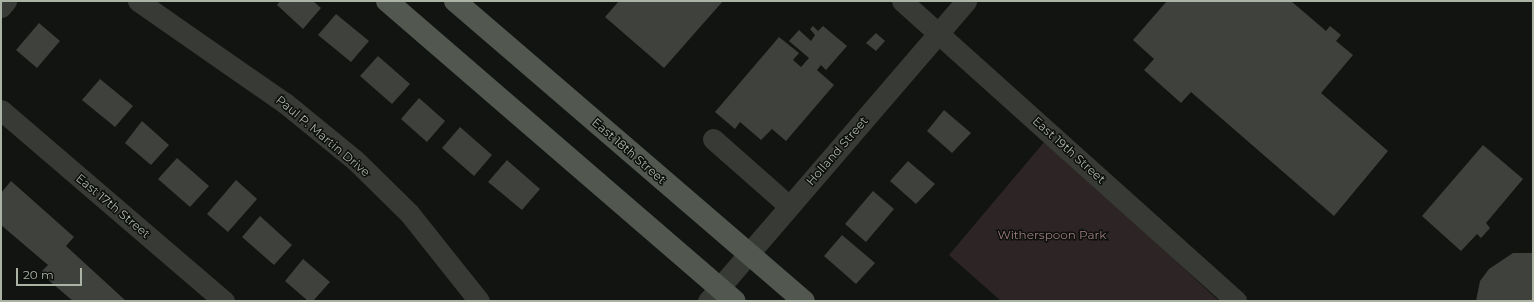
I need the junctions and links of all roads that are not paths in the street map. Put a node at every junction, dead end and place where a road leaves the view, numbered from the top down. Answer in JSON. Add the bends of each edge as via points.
{"nodes":[{"id":1,"x":6,"y":1,"type":"edge"},
{"id":2,"x":138,"y":1,"type":"edge"},
{"id":3,"x":387,"y":1,"type":"edge"},
{"id":4,"x":455,"y":1,"type":"edge"},
{"id":5,"x":902,"y":1,"type":"edge"},
{"id":6,"x":966,"y":1,"type":"edge"},
{"id":7,"x":1,"y":7,"type":"edge"},
{"id":8,"x":939,"y":32,"type":"junction"},
{"id":9,"x":1,"y":110,"type":"edge"},
{"id":10,"x":713,"y":139,"type":"dead end"},
{"id":11,"x":789,"y":206,"type":"junction"},
{"id":12,"x":749,"y":254,"type":"junction"},
{"id":13,"x":721,"y":297,"type":"edge"},
{"id":14,"x":224,"y":301,"type":"edge"},
{"id":15,"x":479,"y":301,"type":"edge"},
{"id":16,"x":804,"y":301,"type":"edge"},
{"id":17,"x":1236,"y":301,"type":"edge"}],
"edges":[{"from":1,"to":7,"type":"street"},
{"from":2,"to":15,"type":"street","name":"Paul P. Martin Drive","via":[[285,103],[355,160],[410,213]]},
{"from":3,"to":13,"type":"main road"},
{"from":4,"to":12,"type":"main road","name":"East 18th Street"},
{"from":5,"to":8,"type":"street","name":"East 19th Street"},
{"from":6,"to":8,"type":"street","name":"Holland Street"},
{"from":8,"to":11,"type":"street","name":"Holland Street"},
{"from":8,"to":17,"type":"street","name":"East 19th Street"},
{"from":9,"to":14,"type":"street","name":"East 17th Street"},
{"from":10,"to":11,"type":"street"},
{"from":11,"to":12,"type":"street","name":"Holland Street"},
{"from":12,"to":13,"type":"street","name":"Holland Street"},
{"from":12,"to":16,"type":"main road","name":"East 18th Street"}]}
